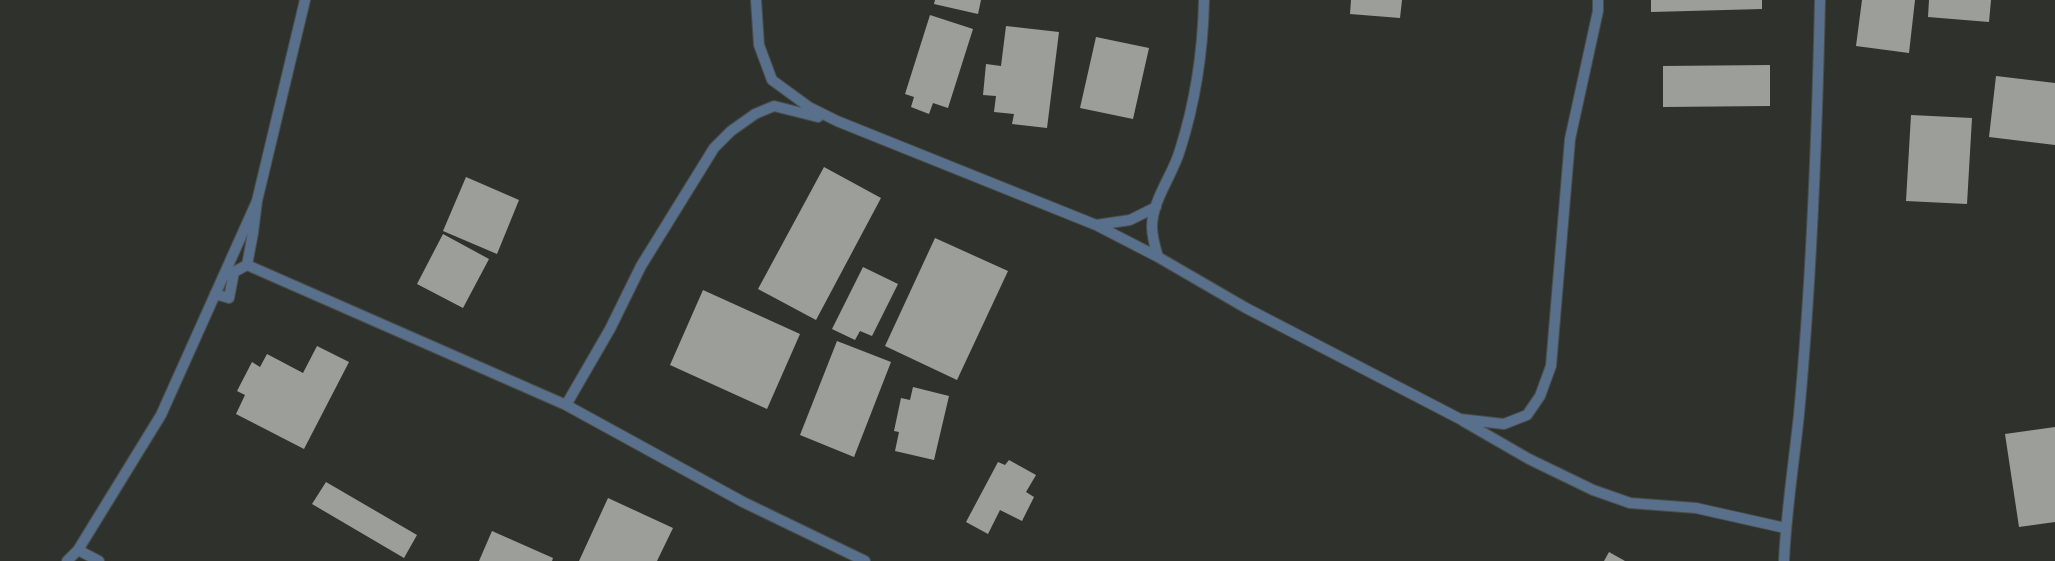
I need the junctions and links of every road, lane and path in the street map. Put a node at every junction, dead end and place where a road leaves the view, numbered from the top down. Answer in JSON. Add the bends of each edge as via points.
{"nodes":[{"id":1,"x":305,"y":0,"type":"edge"},
{"id":2,"x":756,"y":0,"type":"edge"},
{"id":3,"x":1204,"y":0,"type":"edge"},
{"id":4,"x":1598,"y":0,"type":"edge"},
{"id":5,"x":1820,"y":0,"type":"edge"},
{"id":6,"x":837,"y":121,"type":"junction"},
{"id":7,"x":256,"y":201,"type":"junction"},
{"id":8,"x":1156,"y":208,"type":"junction"},
{"id":9,"x":1096,"y":225,"type":"junction"},
{"id":10,"x":1158,"y":257,"type":"junction"},
{"id":11,"x":247,"y":265,"type":"junction"},
{"id":12,"x":215,"y":294,"type":"junction"},
{"id":13,"x":566,"y":404,"type":"junction"},
{"id":14,"x":1460,"y":419,"type":"junction"},
{"id":15,"x":1785,"y":528,"type":"junction"},
{"id":16,"x":78,"y":550,"type":"junction"},
{"id":17,"x":67,"y":561,"type":"edge"},
{"id":18,"x":99,"y":561,"type":"edge"},
{"id":19,"x":865,"y":561,"type":"edge"},
{"id":20,"x":1784,"y":561,"type":"edge"}],
"edges":[{"from":1,"to":7,"type":"street"},
{"from":2,"to":6,"type":"street","via":[[759,45],[772,80],[809,107]]},
{"from":3,"to":8,"type":"street","via":[[1204,20],[1193,99],[1180,151]]},
{"from":4,"to":14,"type":"street","via":[[1598,11],[1570,139],[1551,366],[1540,396],[1527,415],[1504,424]]},
{"from":5,"to":15,"type":"street","via":[[1812,223],[1799,414]]},
{"from":6,"to":9,"type":"street"},
{"from":6,"to":13,"type":"street","via":[[774,106],[755,114],[714,148],[641,266],[610,329]]},
{"from":7,"to":11,"type":"street"},
{"from":7,"to":12,"type":"street"},
{"from":8,"to":9,"type":"street","via":[[1130,220]]},
{"from":8,"to":10,"type":"street","via":[[1152,226]]},
{"from":9,"to":10,"type":"street"},
{"from":10,"to":14,"type":"street","via":[[1246,308]]},
{"from":11,"to":12,"type":"street","via":[[234,272],[229,298]]},
{"from":11,"to":13,"type":"street"},
{"from":12,"to":16,"type":"street","via":[[161,414]]},
{"from":13,"to":19,"type":"street","via":[[743,502]]},
{"from":14,"to":15,"type":"street","via":[[1529,459],[1593,490],[1630,503],[1696,508]]},
{"from":15,"to":20,"type":"street"},
{"from":16,"to":17,"type":"street"},
{"from":16,"to":18,"type":"street"}]}
